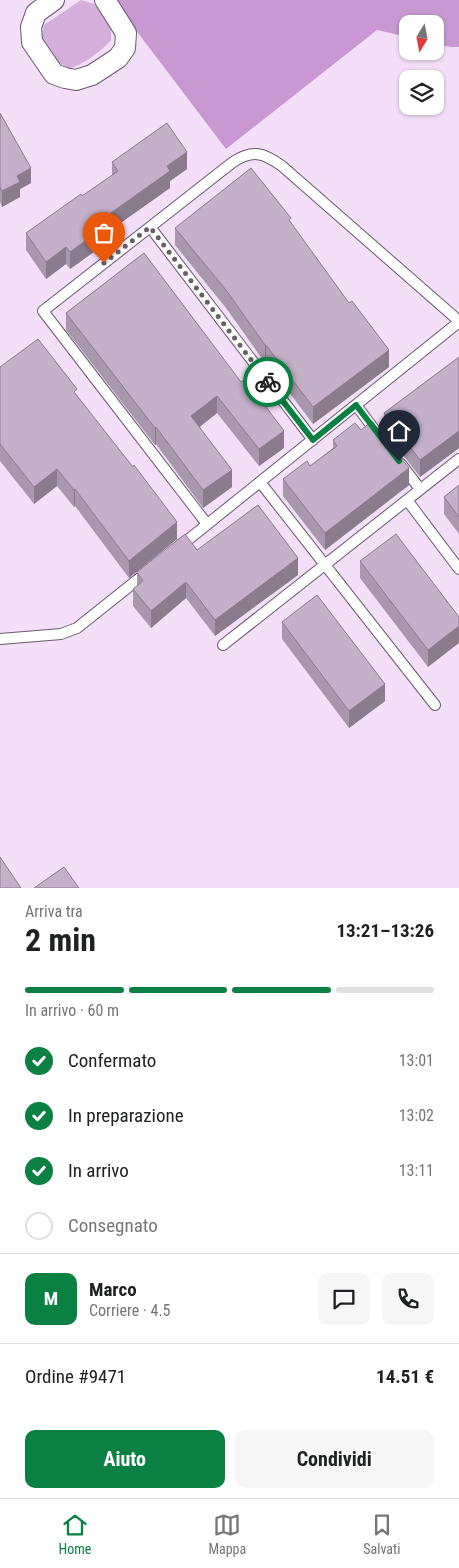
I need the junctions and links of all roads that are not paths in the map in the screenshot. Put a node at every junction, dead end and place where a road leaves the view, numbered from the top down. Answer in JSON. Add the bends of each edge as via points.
{"nodes":[{"id":1,"x":54,"y":0,"type":"edge"},
{"id":2,"x":105,"y":0,"type":"edge"},
{"id":3,"x":150,"y":227,"type":"junction"},
{"id":4,"x":459,"y":322,"type":"edge"},
{"id":5,"x":356,"y":405,"type":"junction"},
{"id":6,"x":313,"y":440,"type":"junction"},
{"id":7,"x":385,"y":443,"type":"edge"},
{"id":8,"x":397,"y":459,"type":"edge"},
{"id":9,"x":459,"y":459,"type":"edge"},
{"id":10,"x":260,"y":482,"type":"junction"},
{"id":11,"x":420,"y":489,"type":"junction"},
{"id":12,"x":407,"y":500,"type":"junction"},
{"id":13,"x":207,"y":524,"type":"junction"},
{"id":14,"x":171,"y":554,"type":"edge"},
{"id":15,"x":325,"y":565,"type":"junction"},
{"id":16,"x":156,"y":566,"type":"edge"},
{"id":17,"x":459,"y":569,"type":"edge"},
{"id":18,"x":0,"y":639,"type":"edge"},
{"id":19,"x":223,"y":645,"type":"dead end"},
{"id":20,"x":435,"y":705,"type":"dead end"}],
"edges":[{"from":1,"to":2,"type":"street","via":[[36,14],[31,27],[32,42],[54,74],[76,80],[92,75],[118,58],[124,48],[126,32]]},
{"from":3,"to":4,"type":"lane","via":[[239,158],[257,153],[282,166]]},
{"from":3,"to":6,"type":"lane"},
{"from":3,"to":13,"type":"lane","via":[[43,311]]},
{"from":4,"to":5,"type":"lane"},
{"from":5,"to":6,"type":"lane"},
{"from":5,"to":7,"type":"lane"},
{"from":6,"to":10,"type":"lane"},
{"from":8,"to":11,"type":"lane"},
{"from":9,"to":11,"type":"lane"},
{"from":10,"to":13,"type":"lane"},
{"from":10,"to":15,"type":"lane"},
{"from":11,"to":12,"type":"lane"},
{"from":12,"to":15,"type":"lane"},
{"from":12,"to":17,"type":"lane"},
{"from":13,"to":14,"type":"lane"},
{"from":15,"to":19,"type":"lane"},
{"from":15,"to":20,"type":"lane"},
{"from":16,"to":18,"type":"lane","via":[[77,628],[61,634]]}]}
